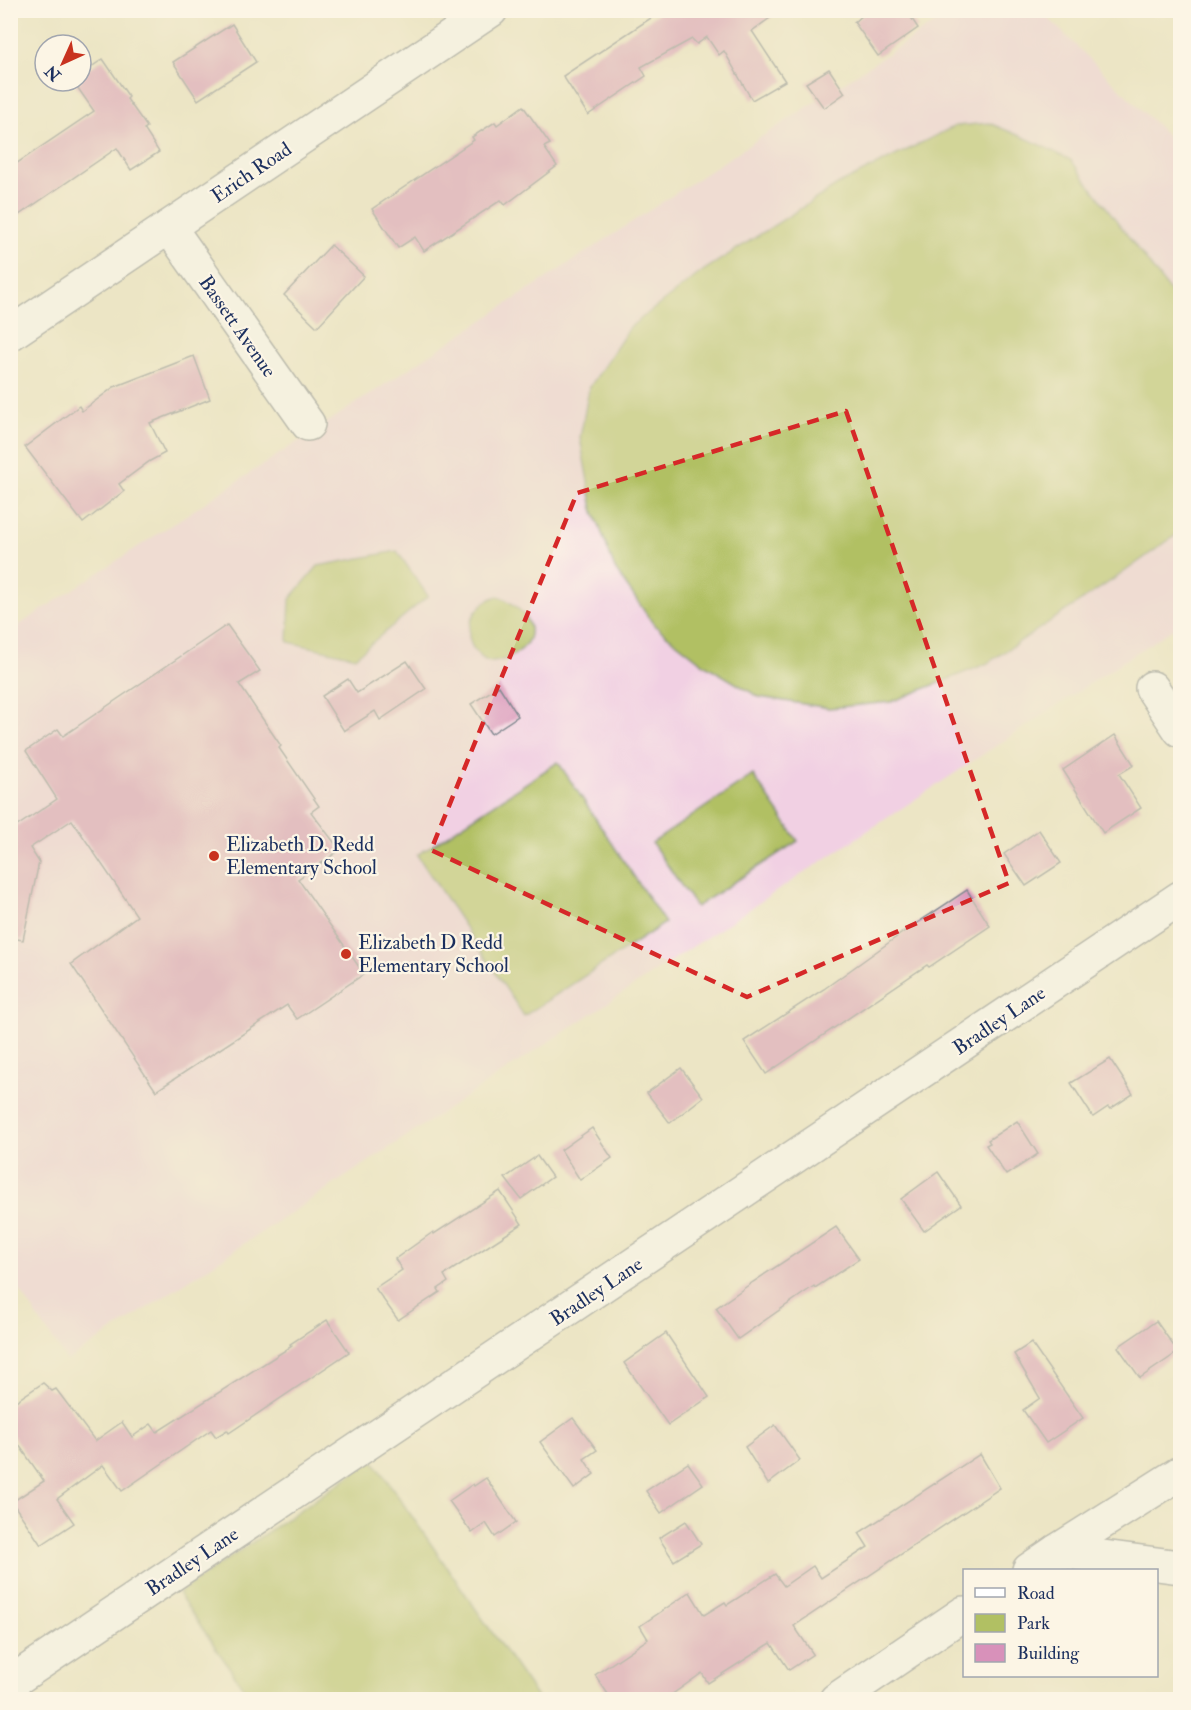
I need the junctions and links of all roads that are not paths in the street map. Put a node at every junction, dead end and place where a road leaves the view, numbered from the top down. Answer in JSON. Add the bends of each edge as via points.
{"nodes":[{"id":1,"x":491,"y":10,"type":"edge"},
{"id":2,"x":169,"y":227,"type":"junction"},
{"id":3,"x":10,"y":334,"type":"edge"},
{"id":4,"x":308,"y":424,"type":"dead end"},
{"id":5,"x":1152,"y":688,"type":"dead end"},
{"id":6,"x":1180,"y":729,"type":"edge"},
{"id":7,"x":1180,"y":898,"type":"edge"},
{"id":8,"x":1180,"y":1473,"type":"edge"},
{"id":9,"x":1057,"y":1551,"type":"junction"},
{"id":10,"x":1180,"y":1567,"type":"edge"},
{"id":11,"x":1030,"y":1569,"type":"edge"},
{"id":12,"x":963,"y":1614,"type":"edge"},
{"id":13,"x":10,"y":1683,"type":"edge"},
{"id":14,"x":836,"y":1700,"type":"edge"}],
"edges":[{"from":1,"to":2,"type":"street","name":"Erich Road"},
{"from":2,"to":3,"type":"street","name":"Erich Road"},
{"from":2,"to":4,"type":"street","name":"Bassett Avenue"},
{"from":5,"to":6,"type":"street"},
{"from":7,"to":13,"type":"street","name":"Bradley Lane"},
{"from":8,"to":9,"type":"street"},
{"from":9,"to":10,"type":"street"},
{"from":9,"to":11,"type":"street"},
{"from":12,"to":14,"type":"street"}]}
